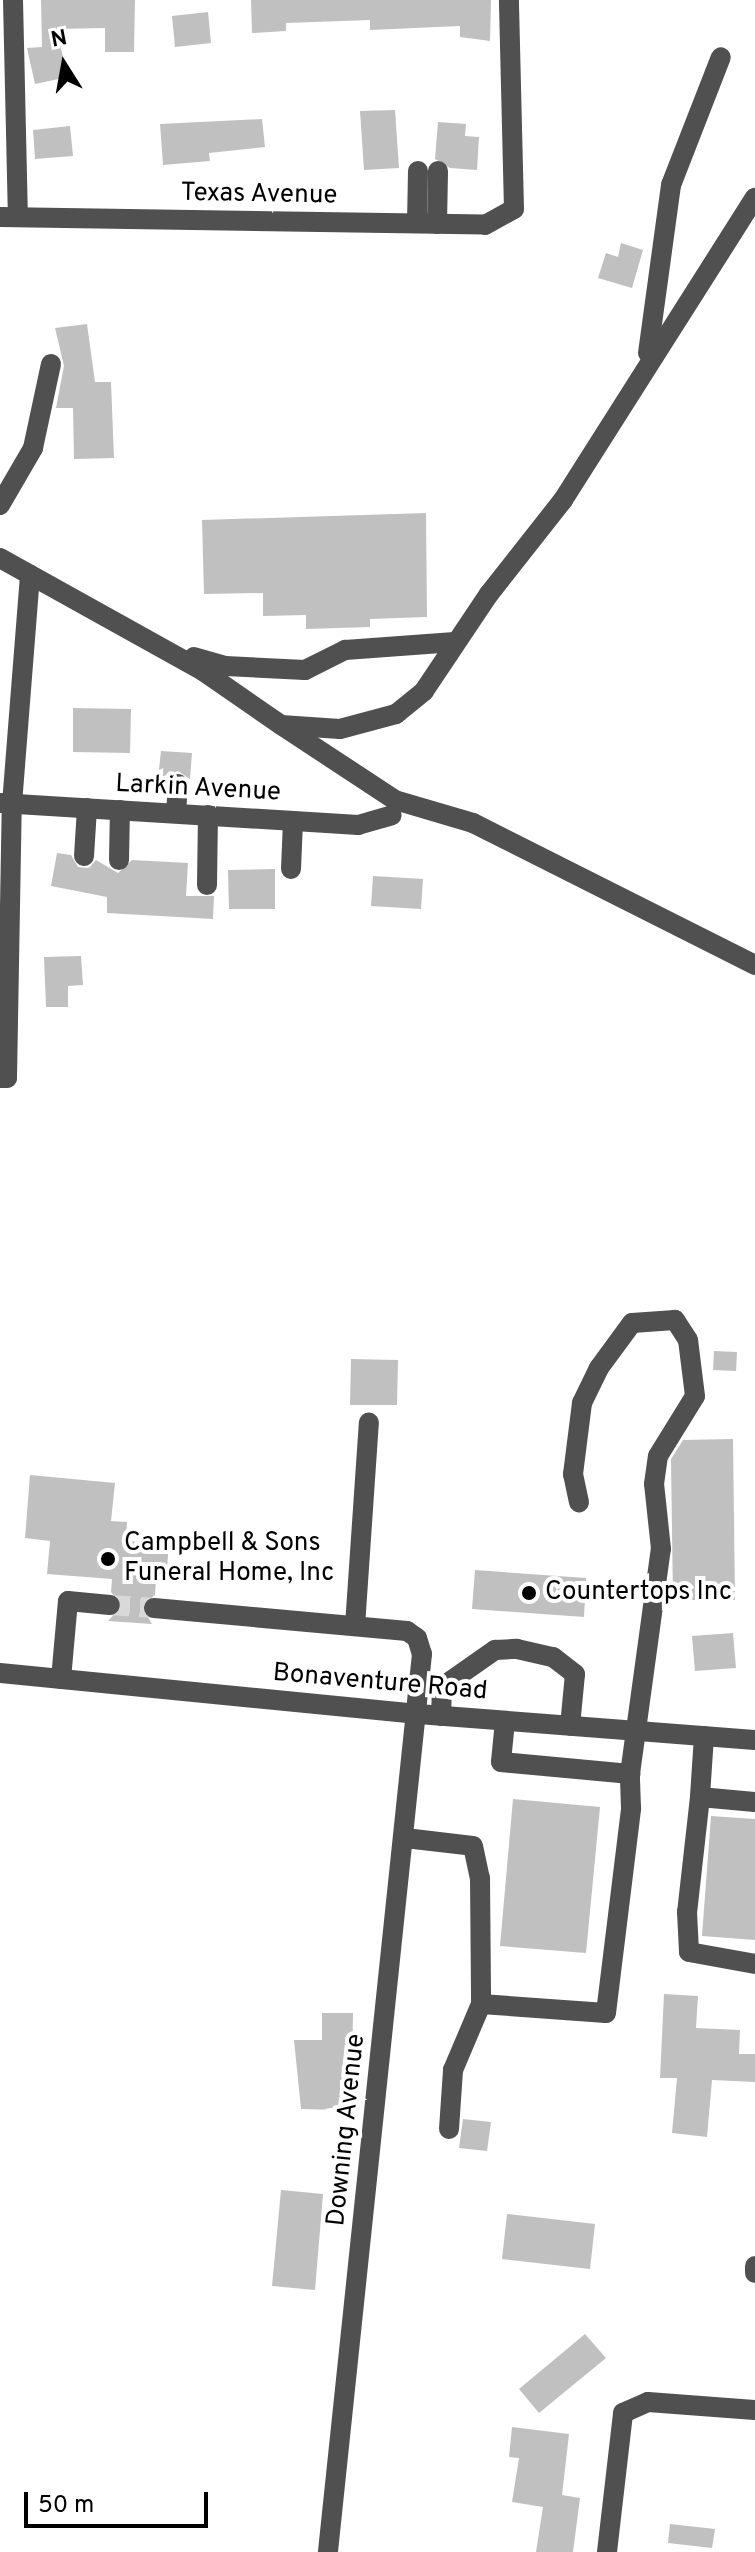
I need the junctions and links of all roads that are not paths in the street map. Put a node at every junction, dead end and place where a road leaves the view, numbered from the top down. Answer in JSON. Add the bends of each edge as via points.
{"nodes":[{"id":1,"x":13,"y":0,"type":"edge"},
{"id":2,"x":509,"y":0,"type":"edge"},
{"id":3,"x":721,"y":57,"type":"dead end"},
{"id":4,"x":428,"y":171,"type":"dead end"},
{"id":5,"x":755,"y":198,"type":"edge"},
{"id":6,"x":9,"y":216,"type":"edge"},
{"id":7,"x":427,"y":224,"type":"junction"},
{"id":8,"x":51,"y":364,"type":"dead end"},
{"id":9,"x":646,"y":365,"type":"junction"},
{"id":10,"x":0,"y":505,"type":"edge"},
{"id":11,"x":0,"y":558,"type":"edge"},
{"id":12,"x":30,"y":575,"type":"junction"},
{"id":13,"x":455,"y":642,"type":"junction"},
{"id":14,"x":163,"y":647,"type":"junction"},
{"id":15,"x":281,"y":725,"type":"junction"},
{"id":16,"x":178,"y":784,"type":"dead end"},
{"id":17,"x":6,"y":804,"type":"edge"},
{"id":18,"x":87,"y":808,"type":"junction"},
{"id":19,"x":120,"y":810,"type":"junction"},
{"id":20,"x":176,"y":813,"type":"junction"},
{"id":21,"x":208,"y":815,"type":"junction"},
{"id":22,"x":392,"y":815,"type":"dead end"},
{"id":23,"x":293,"y":821,"type":"junction"},
{"id":24,"x":84,"y":856,"type":"dead end"},
{"id":25,"x":119,"y":860,"type":"dead end"},
{"id":26,"x":291,"y":869,"type":"dead end"},
{"id":27,"x":207,"y":885,"type":"dead end"},
{"id":28,"x":755,"y":965,"type":"edge"},
{"id":29,"x":4,"y":1078,"type":"edge"},
{"id":30,"x":369,"y":1422,"type":"dead end"},
{"id":31,"x":579,"y":1502,"type":"dead end"},
{"id":32,"x":110,"y":1605,"type":"tunnel mouth"},
{"id":33,"x":154,"y":1608,"type":"tunnel mouth"},
{"id":34,"x":355,"y":1626,"type":"junction"},
{"id":35,"x":0,"y":1673,"type":"edge"},
{"id":36,"x":61,"y":1679,"type":"junction"},
{"id":37,"x":418,"y":1714,"type":"junction"},
{"id":38,"x":441,"y":1716,"type":"junction"},
{"id":39,"x":505,"y":1721,"type":"junction"},
{"id":40,"x":570,"y":1726,"type":"junction"},
{"id":41,"x":634,"y":1731,"type":"junction"},
{"id":42,"x":704,"y":1736,"type":"junction"},
{"id":43,"x":755,"y":1740,"type":"edge"},
{"id":44,"x":630,"y":1774,"type":"junction"},
{"id":45,"x":700,"y":1797,"type":"junction"},
{"id":46,"x":755,"y":1802,"type":"edge"},
{"id":47,"x":405,"y":1838,"type":"junction"},
{"id":48,"x":755,"y":1964,"type":"edge"},
{"id":49,"x":481,"y":2004,"type":"junction"},
{"id":50,"x":449,"y":2129,"type":"dead end"},
{"id":51,"x":755,"y":2266,"type":"edge"},
{"id":52,"x":755,"y":2273,"type":"edge"},
{"id":53,"x":755,"y":2410,"type":"edge"},
{"id":54,"x":328,"y":2552,"type":"edge"},
{"id":55,"x":607,"y":2552,"type":"edge"}],
"edges":[{"from":1,"to":6,"type":"street"},
{"from":2,"to":7,"type":"street","name":"Texas Avenue","via":[[514,209],[485,225]]},
{"from":3,"to":9,"type":"street","via":[[671,185]]},
{"from":4,"to":7,"type":"street"},
{"from":5,"to":9,"type":"street"},
{"from":6,"to":7,"type":"street","name":"Texas Avenue"},
{"from":8,"to":10,"type":"street","via":[[33,448]]},
{"from":9,"to":13,"type":"street","via":[[563,500]]},
{"from":11,"to":12,"type":"street"},
{"from":12,"to":14,"type":"street"},
{"from":12,"to":17,"type":"street"},
{"from":13,"to":14,"type":"street","via":[[345,650],[305,670],[286,671],[225,666]]},
{"from":13,"to":15,"type":"street","via":[[424,691],[396,714],[340,729]]},
{"from":14,"to":15,"type":"street"},
{"from":15,"to":28,"type":"street","via":[[395,800],[473,823]]},
{"from":16,"to":20,"type":"street"},
{"from":17,"to":18,"type":"street","name":"Larkin Avenue"},
{"from":17,"to":29,"type":"street"},
{"from":18,"to":19,"type":"street","name":"Larkin Avenue"},
{"from":18,"to":24,"type":"street"},
{"from":19,"to":20,"type":"street","name":"Larkin Avenue"},
{"from":19,"to":25,"type":"street"},
{"from":20,"to":21,"type":"street","name":"Larkin Avenue"},
{"from":21,"to":23,"type":"street","name":"Larkin Avenue"},
{"from":21,"to":27,"type":"street"},
{"from":22,"to":23,"type":"street","name":"Larkin Avenue","via":[[358,825]]},
{"from":23,"to":26,"type":"street"},
{"from":30,"to":34,"type":"street"},
{"from":31,"to":41,"type":"street","via":[[573,1474],[582,1403],[599,1368],[632,1323],[675,1320],[688,1340],[695,1396],[658,1456],[654,1484],[661,1549]]},
{"from":32,"to":36,"type":"street","via":[[68,1601]]},
{"from":33,"to":34,"type":"street"},
{"from":34,"to":37,"type":"street","name":"Downing Avenue","via":[[407,1631],[417,1638],[422,1654]]},
{"from":35,"to":36,"type":"street","name":"Bonaventure Road"},
{"from":36,"to":37,"type":"street","name":"Bonaventure Road"},
{"from":37,"to":38,"type":"street","name":"Bonaventure Road"},
{"from":37,"to":47,"type":"street","name":"Downing Avenue"},
{"from":38,"to":39,"type":"street","name":"Bonaventure Road"},
{"from":38,"to":40,"type":"street","via":[[442,1687],[495,1650],[517,1649],[553,1657],[575,1674]]},
{"from":39,"to":40,"type":"street","name":"Bonaventure Road"},
{"from":39,"to":44,"type":"street","via":[[501,1762]]},
{"from":40,"to":41,"type":"street","name":"Bonaventure Road"},
{"from":41,"to":42,"type":"street","name":"Bonaventure Road"},
{"from":41,"to":44,"type":"street"},
{"from":42,"to":43,"type":"street","name":"Bonaventure Road"},
{"from":42,"to":45,"type":"street"},
{"from":44,"to":49,"type":"street","via":[[631,1808],[606,2013]]},
{"from":45,"to":46,"type":"street"},
{"from":45,"to":48,"type":"street","via":[[687,1912],[689,1952]]},
{"from":47,"to":49,"type":"street","via":[[473,1846],[480,1878]]},
{"from":47,"to":54,"type":"street","name":"Downing Avenue"},
{"from":49,"to":50,"type":"street","via":[[453,2070]]},
{"from":51,"to":52,"type":"street"},
{"from":53,"to":55,"type":"street","via":[[648,2402],[623,2413]]}]}
